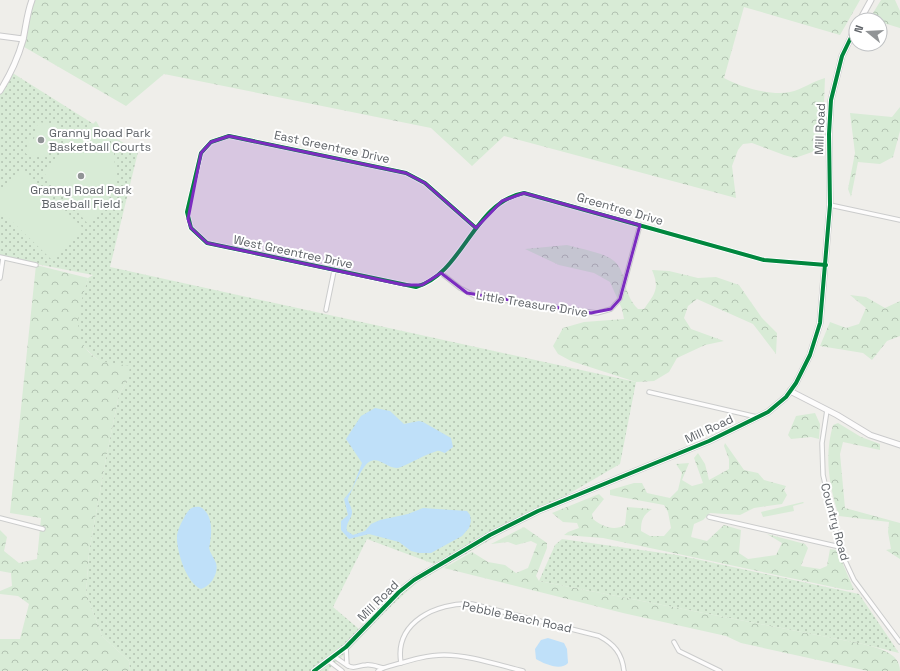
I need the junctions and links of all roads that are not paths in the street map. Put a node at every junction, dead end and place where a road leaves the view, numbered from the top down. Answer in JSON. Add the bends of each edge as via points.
{"nodes":[{"id":1,"x":32,"y":0,"type":"edge"},
{"id":2,"x":871,"y":0,"type":"edge"},
{"id":3,"x":864,"y":12,"type":"edge"},
{"id":4,"x":0,"y":36,"type":"edge"},
{"id":5,"x":23,"y":39,"type":"junction"},
{"id":6,"x":848,"y":45,"type":"edge"},
{"id":7,"x":0,"y":91,"type":"edge"},
{"id":8,"x":194,"y":183,"type":"joint"},
{"id":9,"x":830,"y":205,"type":"junction"},
{"id":10,"x":900,"y":220,"type":"edge"},
{"id":11,"x":640,"y":225,"type":"junction"},
{"id":12,"x":476,"y":228,"type":"junction"},
{"id":13,"x":2,"y":258,"type":"edge"},
{"id":14,"x":36,"y":265,"type":"dead end"},
{"id":15,"x":826,"y":265,"type":"junction"},
{"id":16,"x":334,"y":270,"type":"junction"},
{"id":17,"x":441,"y":273,"type":"junction"},
{"id":18,"x":0,"y":278,"type":"edge"},
{"id":19,"x":326,"y":310,"type":"dead end"},
{"id":20,"x":790,"y":391,"type":"junction"},
{"id":21,"x":648,"y":392,"type":"dead end"},
{"id":22,"x":827,"y":410,"type":"junction"},
{"id":23,"x":757,"y":417,"type":"junction"},
{"id":24,"x":900,"y":445,"type":"edge"},
{"id":25,"x":709,"y":517,"type":"dead end"},
{"id":26,"x":0,"y":518,"type":"edge"},
{"id":27,"x":43,"y":529,"type":"dead end"},
{"id":28,"x":840,"y":547,"type":"junction"},
{"id":29,"x":448,"y":559,"type":"junction"},
{"id":30,"x":455,"y":561,"type":"dead end"},
{"id":31,"x":900,"y":641,"type":"edge"},
{"id":32,"x":674,"y":642,"type":"dead end"},
{"id":33,"x":346,"y":647,"type":"junction"},
{"id":34,"x":334,"y":657,"type":"junction"},
{"id":35,"x":329,"y":661,"type":"junction"},
{"id":36,"x":401,"y":663,"type":"junction"},
{"id":37,"x":349,"y":666,"type":"junction"},
{"id":38,"x":383,"y":668,"type":"junction"},
{"id":39,"x":314,"y":671,"type":"edge"},
{"id":40,"x":342,"y":671,"type":"edge"},
{"id":41,"x":378,"y":671,"type":"edge"},
{"id":42,"x":523,"y":671,"type":"edge"},
{"id":43,"x":624,"y":671,"type":"edge"},
{"id":44,"x":720,"y":671,"type":"edge"}],
"edges":[{"from":1,"to":5,"type":"main road"},
{"from":2,"to":3,"type":"main road"},
{"from":4,"to":5,"type":"main road"},
{"from":5,"to":7,"type":"main road","via":[[11,72]]},
{"from":6,"to":9,"type":"main road","name":"Mill Road","via":[[841,60],[831,100]]},
{"from":8,"to":12,"type":"street","name":"East Greentree Drive","via":[[199,158],[205,148],[216,139],[234,136],[406,173],[425,183]]},
{"from":8,"to":16,"type":"street","name":"West Greentree Drive","via":[[187,212],[188,219],[191,228],[207,243]]},
{"from":9,"to":10,"type":"street"},
{"from":9,"to":15,"type":"main road","name":"Mill Road"},
{"from":11,"to":12,"type":"street","name":"Greentree Drive","via":[[524,193],[502,201]]},
{"from":11,"to":15,"type":"street","name":"Greentree Drive","via":[[764,260]]},
{"from":11,"to":17,"type":"street","name":"Little Treasure Drive","via":[[620,299],[611,309],[601,312],[591,313],[474,296]]},
{"from":12,"to":17,"type":"street","name":"Greentree Drive"},
{"from":13,"to":14,"type":"street"},
{"from":13,"to":18,"type":"street"},
{"from":15,"to":20,"type":"main road","name":"Mill Road","via":[[818,332],[810,355]]},
{"from":16,"to":17,"type":"street","name":"West Greentree Drive","via":[[416,287]]},
{"from":16,"to":19,"type":"street"},
{"from":20,"to":22,"type":"main road"},
{"from":20,"to":23,"type":"main road","name":"Mill Road","via":[[775,407]]},
{"from":21,"to":23,"type":"street"},
{"from":22,"to":24,"type":"main road","via":[[870,435]]},
{"from":22,"to":28,"type":"street","name":"Country Road","via":[[822,443],[822,475]]},
{"from":23,"to":29,"type":"main road","name":"Mill Road","via":[[709,440],[538,511]]},
{"from":25,"to":28,"type":"street"},
{"from":26,"to":27,"type":"street"},
{"from":28,"to":31,"type":"street","name":"Country Road","via":[[854,580]]},
{"from":29,"to":30,"type":"street"},
{"from":29,"to":33,"type":"main road","name":"Mill Road","via":[[399,592]]},
{"from":32,"to":44,"type":"street","via":[[679,651]]},
{"from":33,"to":34,"type":"main road","name":"Mill Road"},
{"from":33,"to":37,"type":"street"},
{"from":34,"to":35,"type":"main road","name":"Mill Road"},
{"from":34,"to":37,"type":"street"},
{"from":35,"to":39,"type":"main road","name":"Mill Road"},
{"from":35,"to":40,"type":"street"},
{"from":36,"to":38,"type":"street"},
{"from":36,"to":42,"type":"street","via":[[444,655],[464,657]]},
{"from":36,"to":43,"type":"street","name":"Pebble Beach Road","via":[[400,646],[416,622],[429,612],[458,603],[472,604],[599,636],[611,642],[618,651]]},
{"from":37,"to":38,"type":"street","via":[[355,668],[367,664]]},
{"from":38,"to":41,"type":"street"}]}
